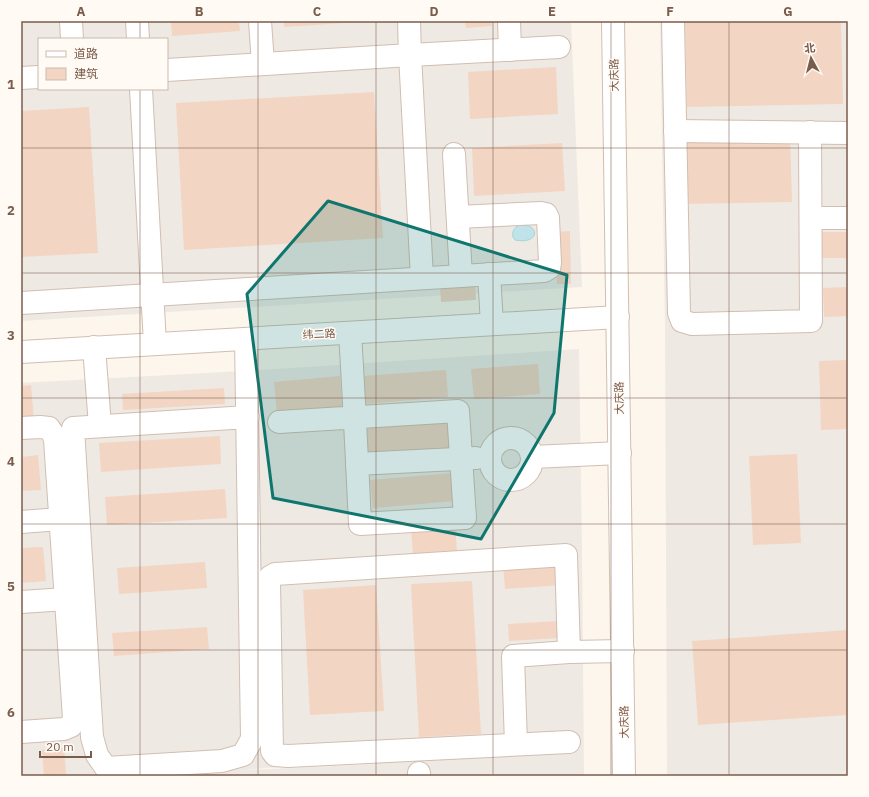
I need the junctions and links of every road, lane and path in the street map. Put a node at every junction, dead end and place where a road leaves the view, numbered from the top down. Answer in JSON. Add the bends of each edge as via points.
{"nodes":[{"id":1,"x":71,"y":21,"type":"edge"},
{"id":2,"x":137,"y":21,"type":"edge"},
{"id":3,"x":260,"y":21,"type":"edge"},
{"id":4,"x":409,"y":21,"type":"edge"},
{"id":5,"x":509,"y":21,"type":"edge"},
{"id":6,"x":613,"y":21,"type":"edge"},
{"id":7,"x":673,"y":21,"type":"edge"},
{"id":8,"x":72,"y":38,"type":"edge"},
{"id":9,"x":138,"y":38,"type":"edge"},
{"id":10,"x":559,"y":48,"type":"dead end"},
{"id":11,"x":510,"y":50,"type":"junction"},
{"id":12,"x":410,"y":56,"type":"junction"},
{"id":13,"x":263,"y":64,"type":"junction"},
{"id":14,"x":168,"y":70,"type":"edge"},
{"id":15,"x":38,"y":77,"type":"edge"},
{"id":16,"x":21,"y":78,"type":"edge"},
{"id":17,"x":141,"y":90,"type":"edge"},
{"id":18,"x":675,"y":131,"type":"junction"},
{"id":19,"x":810,"y":132,"type":"junction"},
{"id":20,"x":848,"y":133,"type":"edge"},
{"id":21,"x":454,"y":154,"type":"dead end"},
{"id":22,"x":458,"y":217,"type":"junction"},
{"id":23,"x":811,"y":218,"type":"junction"},
{"id":24,"x":848,"y":218,"type":"edge"},
{"id":25,"x":489,"y":274,"type":"junction"},
{"id":26,"x":461,"y":276,"type":"junction"},
{"id":27,"x":422,"y":278,"type":"junction"},
{"id":28,"x":153,"y":295,"type":"junction"},
{"id":29,"x":21,"y":303,"type":"edge"},
{"id":30,"x":618,"y":317,"type":"junction"},
{"id":31,"x":492,"y":324,"type":"junction"},
{"id":32,"x":350,"y":333,"type":"junction"},
{"id":33,"x":246,"y":339,"type":"junction"},
{"id":34,"x":155,"y":344,"type":"junction"},
{"id":35,"x":94,"y":347,"type":"junction"},
{"id":36,"x":21,"y":352,"type":"edge"},
{"id":37,"x":248,"y":417,"type":"junction"},
{"id":38,"x":355,"y":417,"type":"junction"},
{"id":39,"x":279,"y":422,"type":"dead end"},
{"id":40,"x":100,"y":426,"type":"junction"},
{"id":41,"x":21,"y":428,"type":"edge"},
{"id":42,"x":620,"y":453,"type":"junction"},
{"id":43,"x":489,"y":457,"type":"junction"},
{"id":44,"x":461,"y":458,"type":"junction"},
{"id":45,"x":532,"y":458,"type":"junction"},
{"id":46,"x":357,"y":464,"type":"junction"},
{"id":47,"x":60,"y":519,"type":"junction"},
{"id":48,"x":21,"y":522,"type":"edge"},
{"id":49,"x":66,"y":599,"type":"junction"},
{"id":50,"x":21,"y":602,"type":"edge"},
{"id":51,"x":623,"y":651,"type":"junction"},
{"id":52,"x":569,"y":652,"type":"junction"},
{"id":53,"x":21,"y":732,"type":"edge"},
{"id":54,"x":568,"y":742,"type":"dead end"},
{"id":55,"x":516,"y":744,"type":"junction"},
{"id":56,"x":624,"y":776,"type":"edge"}],
"edges":[{"from":1,"to":8,"type":"street"},
{"from":2,"to":9,"type":"street"},
{"from":3,"to":13,"type":"street"},
{"from":4,"to":12,"type":"street"},
{"from":5,"to":11,"type":"street"},
{"from":6,"to":30,"type":"street","name":"大庆路"},
{"from":7,"to":18,"type":"street"},
{"from":10,"to":11,"type":"street"},
{"from":11,"to":12,"type":"street"},
{"from":12,"to":13,"type":"street"},
{"from":12,"to":27,"type":"street"},
{"from":13,"to":14,"type":"street"},
{"from":15,"to":16,"type":"street"},
{"from":17,"to":28,"type":"street"},
{"from":18,"to":19,"type":"street"},
{"from":18,"to":23,"type":"street","via":[[679,313],[682,321],[692,324],[811,321]]},
{"from":19,"to":20,"type":"street"},
{"from":19,"to":23,"type":"street"},
{"from":21,"to":22,"type":"street"},
{"from":22,"to":25,"type":"street","via":[[546,214],[549,268],[544,271]]},
{"from":22,"to":26,"type":"street"},
{"from":23,"to":24,"type":"street"},
{"from":25,"to":26,"type":"street"},
{"from":25,"to":31,"type":"street"},
{"from":26,"to":27,"type":"street"},
{"from":27,"to":28,"type":"street"},
{"from":28,"to":29,"type":"street"},
{"from":28,"to":34,"type":"street"},
{"from":30,"to":31,"type":"street","name":"纬二路"},
{"from":30,"to":42,"type":"street","name":"大庆路"},
{"from":31,"to":32,"type":"street","name":"纬二路"},
{"from":32,"to":33,"type":"street","name":"纬二路"},
{"from":32,"to":38,"type":"street"},
{"from":33,"to":34,"type":"street","name":"纬二路"},
{"from":33,"to":37,"type":"street"},
{"from":34,"to":35,"type":"street","name":"纬二路"},
{"from":35,"to":36,"type":"street","name":"纬二路"},
{"from":35,"to":40,"type":"street"},
{"from":37,"to":40,"type":"street"},
{"from":37,"to":40,"type":"street","via":[[252,739],[242,755],[222,761],[106,768],[97,755],[92,737],[74,428]]},
{"from":38,"to":39,"type":"street"},
{"from":38,"to":44,"type":"street","via":[[458,411]]},
{"from":38,"to":46,"type":"street"},
{"from":41,"to":47,"type":"street","via":[[44,427],[49,428],[53,434]]},
{"from":42,"to":45,"type":"street"},
{"from":42,"to":51,"type":"street","name":"大庆路"},
{"from":43,"to":44,"type":"street"},
{"from":43,"to":45,"type":"street","via":[[495,444],[501,440],[514,438],[527,445]]},
{"from":43,"to":45,"type":"street","via":[[492,469],[507,480],[525,475]]},
{"from":44,"to":46,"type":"street"},
{"from":44,"to":46,"type":"street","via":[[465,518],[368,524],[360,524]]},
{"from":47,"to":48,"type":"street"},
{"from":47,"to":49,"type":"street"},
{"from":49,"to":50,"type":"street"},
{"from":49,"to":53,"type":"street","via":[[74,718],[71,726],[64,729]]},
{"from":51,"to":52,"type":"street"},
{"from":51,"to":56,"type":"street","name":"大庆路"},
{"from":52,"to":55,"type":"street","via":[[513,656]]},
{"from":52,"to":55,"type":"street","via":[[566,555],[275,574],[270,577],[268,582],[272,751],[275,756]]},
{"from":54,"to":55,"type":"street"}]}
